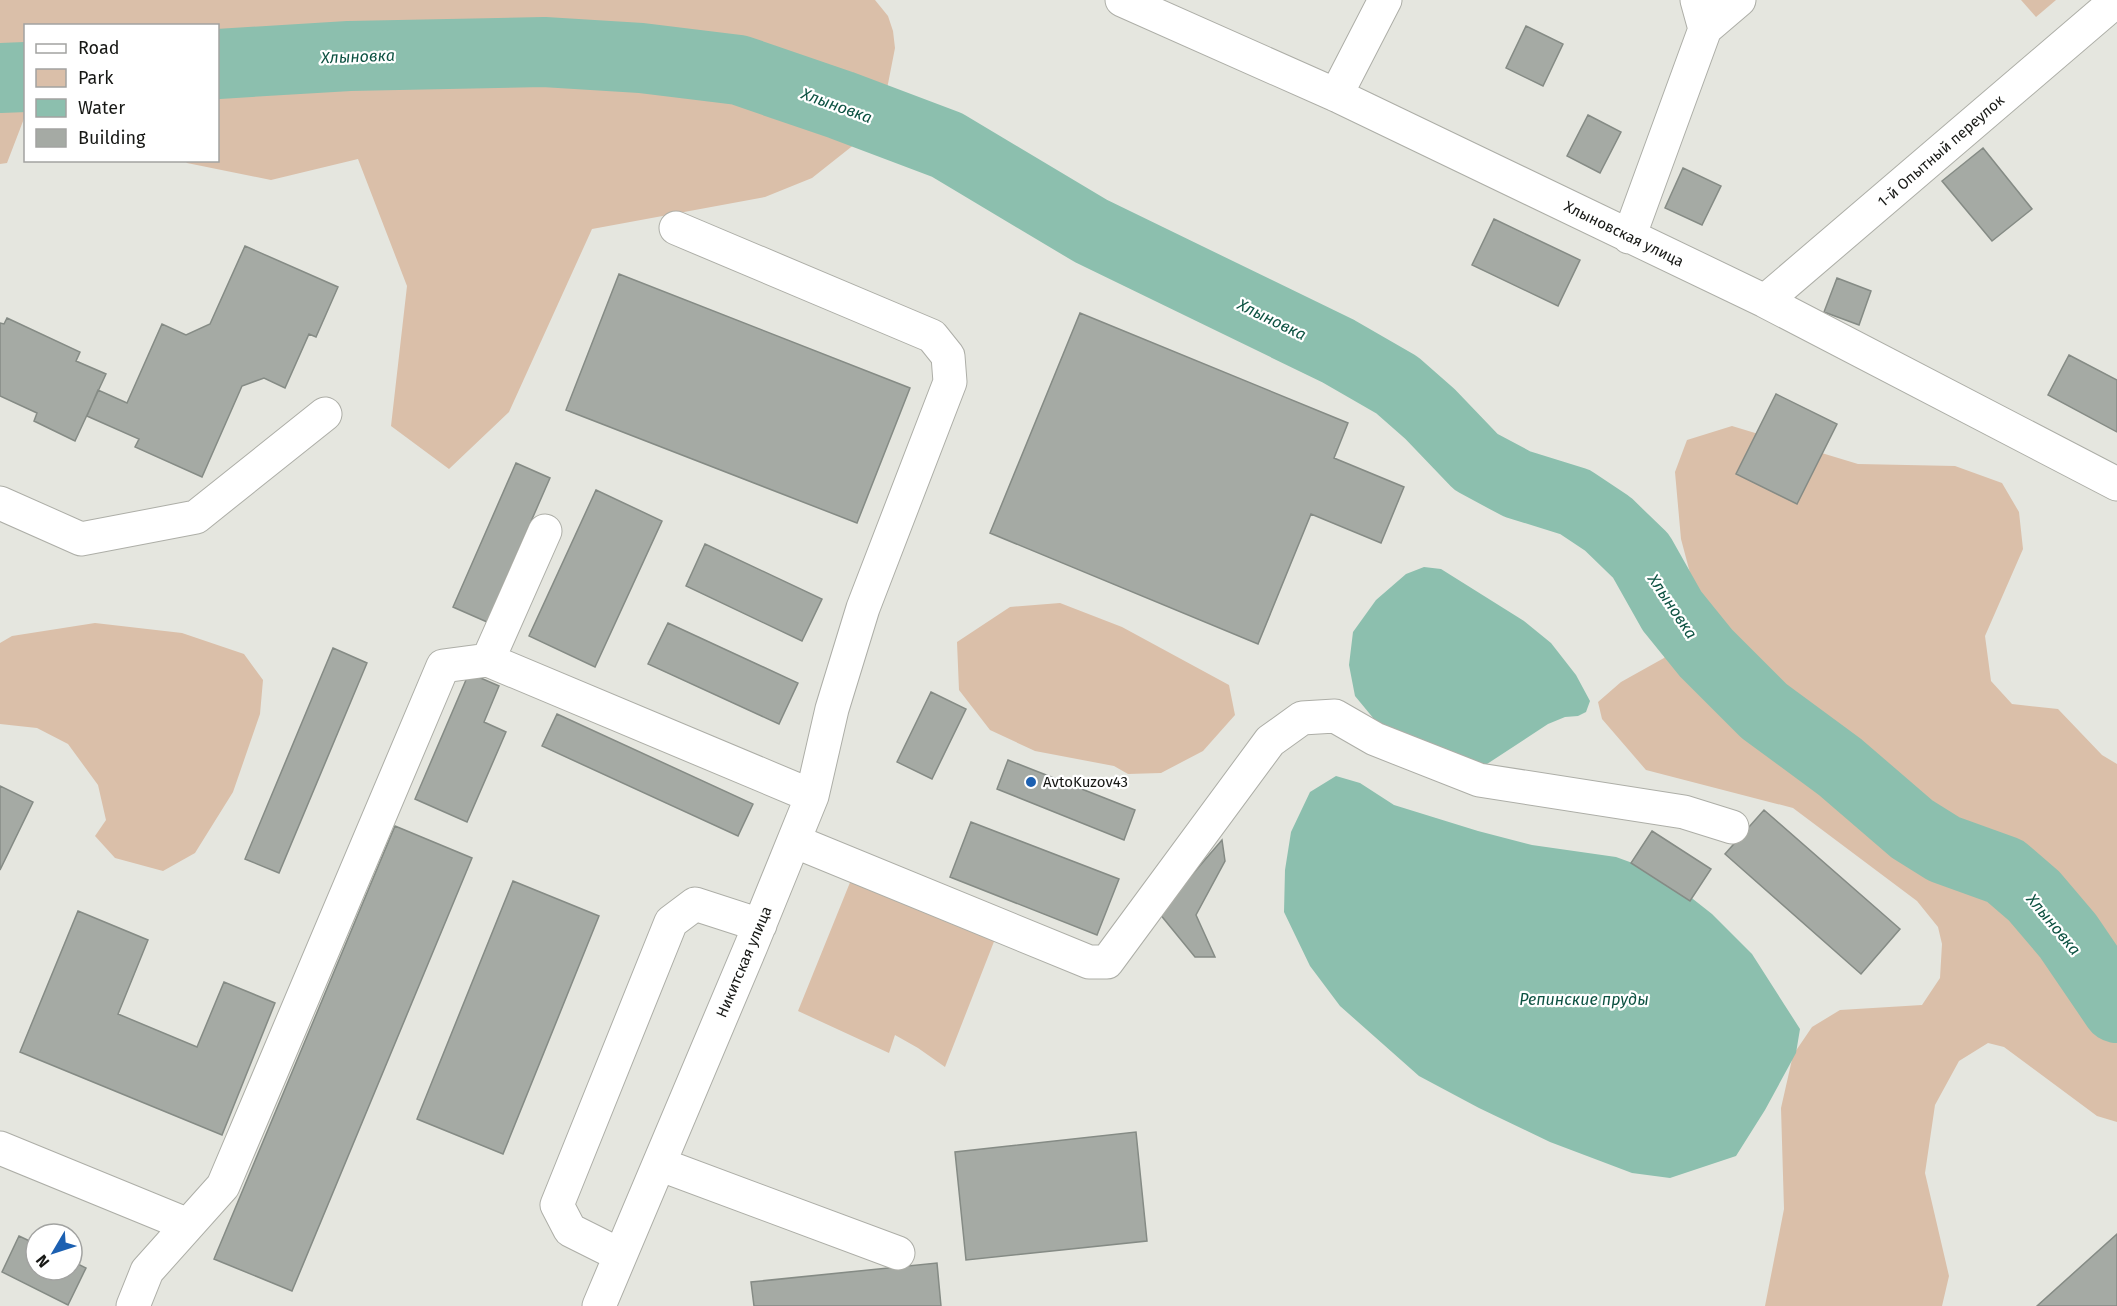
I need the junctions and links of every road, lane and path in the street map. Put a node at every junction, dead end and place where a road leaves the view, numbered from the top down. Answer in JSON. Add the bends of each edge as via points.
{"nodes":[{"id":1,"x":1122,"y":0,"type":"edge"},
{"id":2,"x":1385,"y":0,"type":"edge"},
{"id":3,"x":1738,"y":0,"type":"edge"},
{"id":4,"x":2116,"y":0,"type":"edge"},
{"id":5,"x":1701,"y":14,"type":"edge"},
{"id":6,"x":1336,"y":95,"type":"junction"},
{"id":7,"x":676,"y":228,"type":"dead end"},
{"id":8,"x":1629,"y":237,"type":"junction"},
{"id":9,"x":1765,"y":301,"type":"junction"},
{"id":10,"x":325,"y":414,"type":"dead end"},
{"id":11,"x":2117,"y":484,"type":"edge"},
{"id":12,"x":0,"y":503,"type":"edge"},
{"id":13,"x":545,"y":531,"type":"dead end"},
{"id":14,"x":488,"y":660,"type":"junction"},
{"id":15,"x":812,"y":796,"type":"junction"},
{"id":16,"x":1732,"y":827,"type":"dead end"},
{"id":17,"x":794,"y":841,"type":"junction"},
{"id":18,"x":760,"y":925,"type":"junction"},
{"id":19,"x":0,"y":1148,"type":"edge"},
{"id":20,"x":659,"y":1164,"type":"junction"},
{"id":21,"x":188,"y":1225,"type":"junction"},
{"id":22,"x":898,"y":1253,"type":"dead end"},
{"id":23,"x":620,"y":1255,"type":"junction"},
{"id":24,"x":133,"y":1306,"type":"edge"},
{"id":25,"x":599,"y":1306,"type":"edge"}],
"edges":[{"from":1,"to":6,"type":"street","name":"Хлыновская улица"},
{"from":2,"to":6,"type":"street"},
{"from":3,"to":5,"type":"street"},
{"from":4,"to":9,"type":"street","name":"1-й Опытный переулок"},
{"from":5,"to":8,"type":"street"},
{"from":6,"to":8,"type":"street","name":"Хлыновская улица"},
{"from":7,"to":15,"type":"street","name":"Никитская улица","via":[[932,336],[948,356],[950,382],[863,609],[832,709]]},
{"from":8,"to":9,"type":"street","name":"Хлыновская улица"},
{"from":9,"to":11,"type":"street","name":"Хлыновская улица"},
{"from":10,"to":12,"type":"street","via":[[196,517],[81,539]]},
{"from":13,"to":14,"type":"street"},
{"from":14,"to":15,"type":"street"},
{"from":14,"to":21,"type":"street","via":[[443,666],[223,1186]]},
{"from":15,"to":17,"type":"street","name":"Никитская улица"},
{"from":16,"to":17,"type":"street","via":[[1684,812],[1479,780],[1375,739],[1335,716],[1302,718],[1270,741],[1107,962],[1089,962]]},
{"from":17,"to":18,"type":"street","name":"Никитская улица"},
{"from":18,"to":20,"type":"street","name":"Никитская улица"},
{"from":18,"to":23,"type":"street","via":[[695,904],[671,922],[556,1205],[570,1230]]},
{"from":19,"to":21,"type":"street"},
{"from":20,"to":22,"type":"street"},
{"from":20,"to":23,"type":"street","name":"Никитская улица"},
{"from":21,"to":24,"type":"street","via":[[147,1271]]},
{"from":23,"to":25,"type":"street","name":"Никитская улица"}]}
